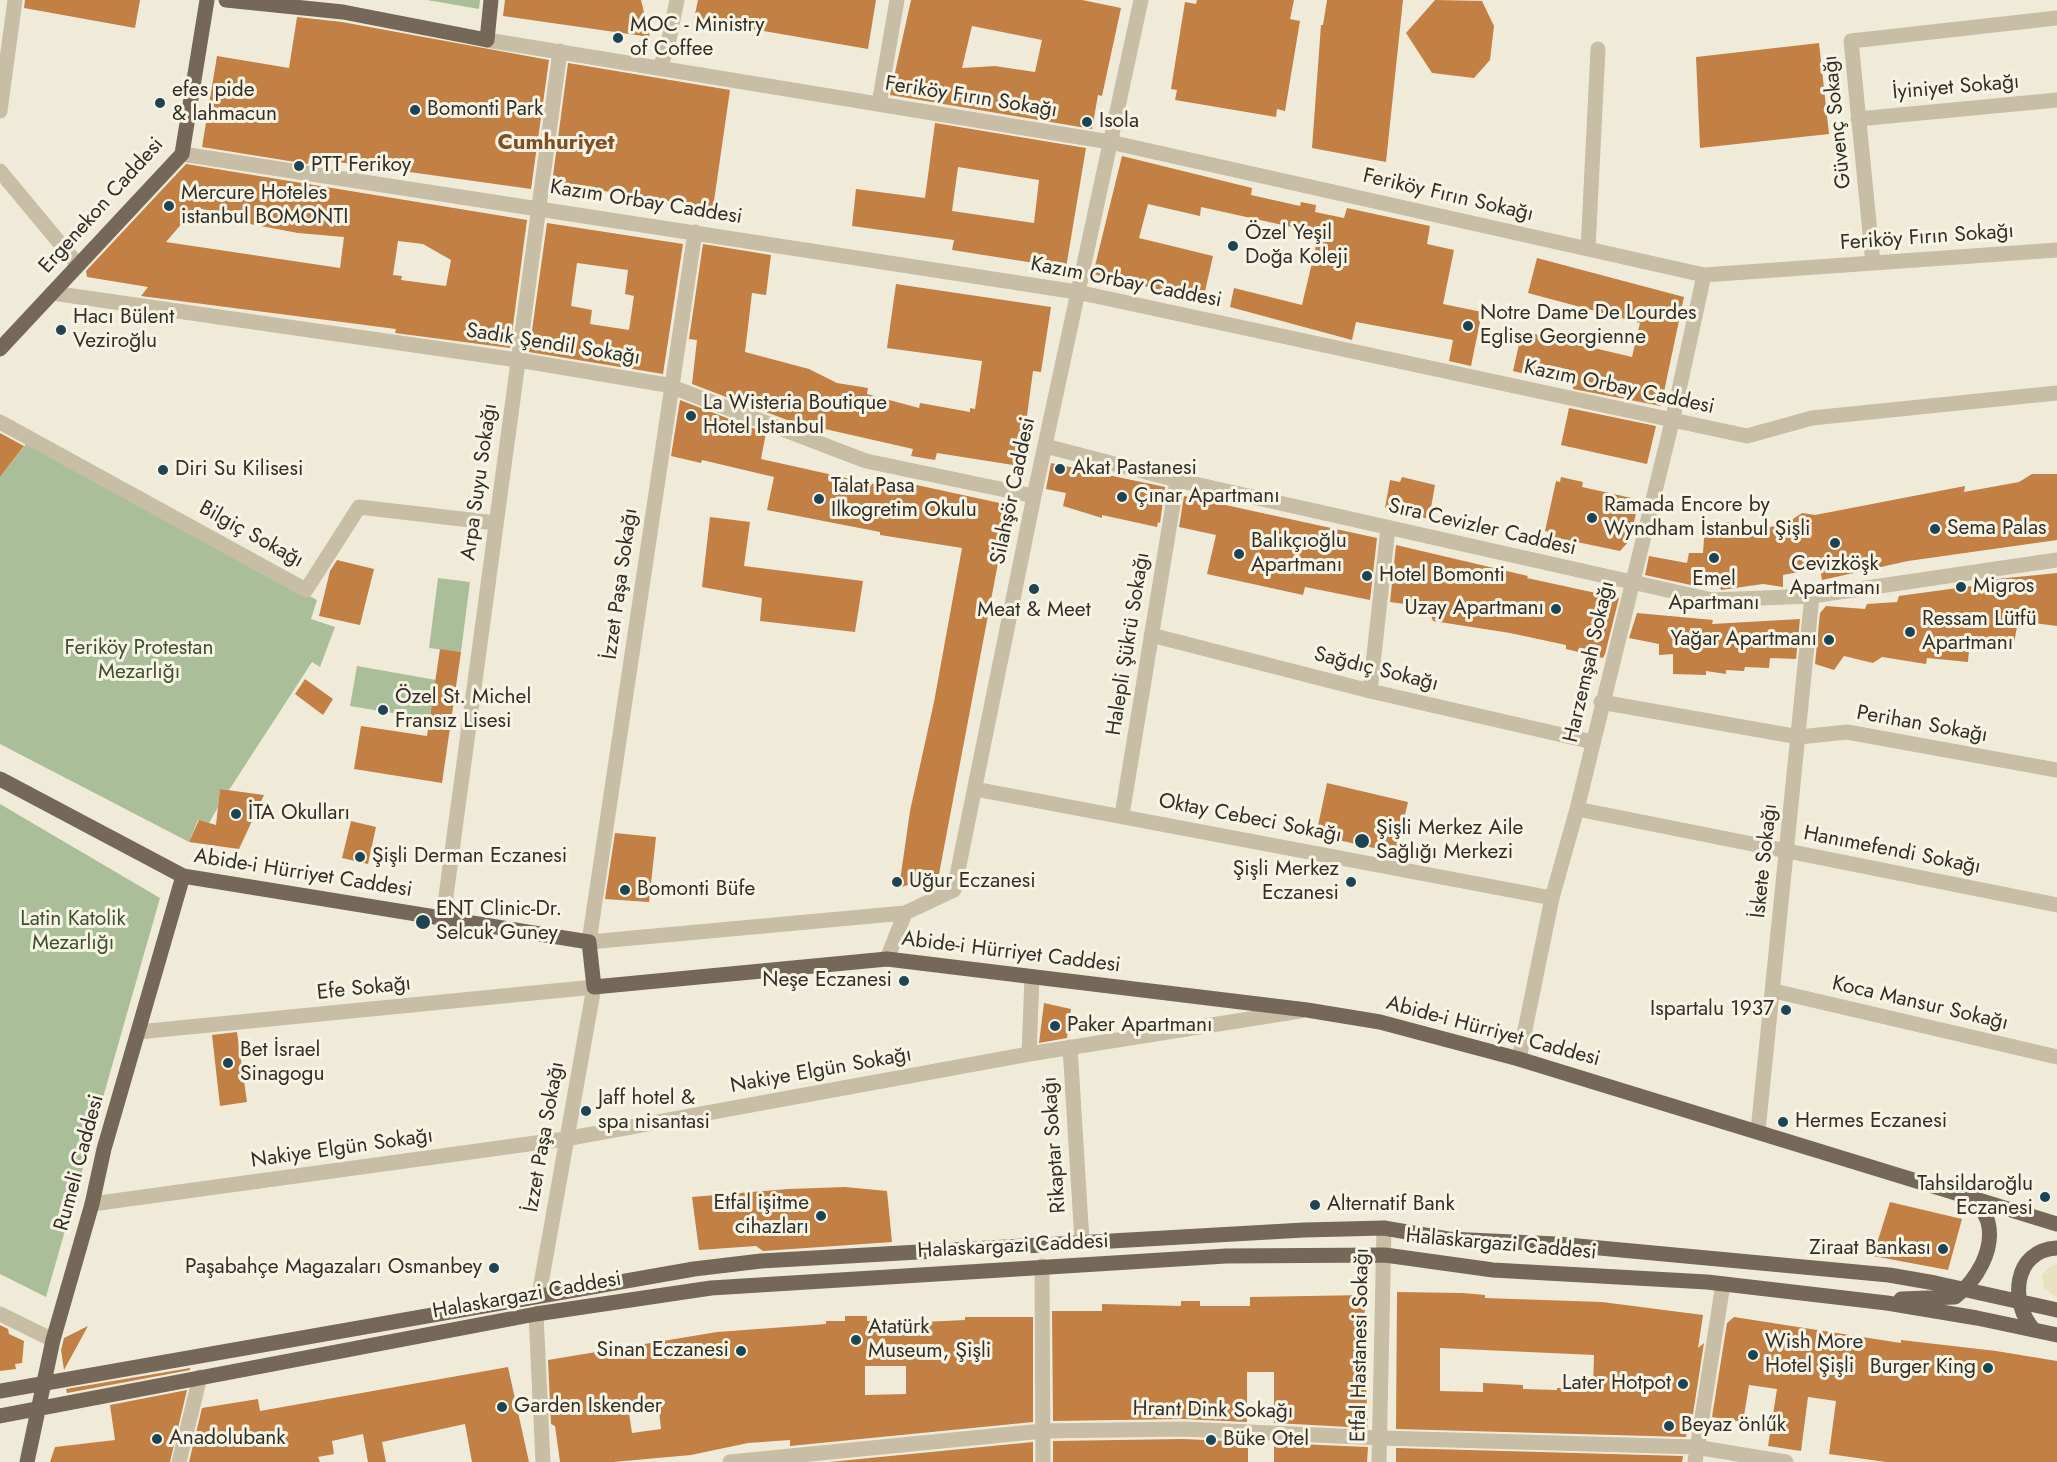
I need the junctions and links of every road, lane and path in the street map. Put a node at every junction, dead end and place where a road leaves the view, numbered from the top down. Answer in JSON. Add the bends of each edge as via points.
{"nodes":[{"id":1,"x":15,"y":0,"type":"edge"},
{"id":2,"x":207,"y":0,"type":"edge"},
{"id":3,"x":226,"y":0,"type":"edge"},
{"id":4,"x":491,"y":0,"type":"edge"},
{"id":5,"x":677,"y":0,"type":"edge"},
{"id":6,"x":897,"y":0,"type":"edge"},
{"id":7,"x":1141,"y":0,"type":"edge"},
{"id":8,"x":345,"y":6,"type":"edge"},
{"id":9,"x":2057,"y":18,"type":"edge"},
{"id":10,"x":487,"y":40,"type":"junction"},
{"id":11,"x":1598,"y":49,"type":"dead end"},
{"id":12,"x":560,"y":51,"type":"junction"},
{"id":13,"x":660,"y":67,"type":"junction"},
{"id":14,"x":2057,"y":100,"type":"edge"},
{"id":15,"x":879,"y":104,"type":"junction"},
{"id":16,"x":0,"y":111,"type":"edge"},
{"id":17,"x":1858,"y":119,"type":"junction"},
{"id":18,"x":1110,"y":142,"type":"junction"},
{"id":19,"x":182,"y":154,"type":"junction"},
{"id":20,"x":0,"y":171,"type":"edge"},
{"id":21,"x":539,"y":208,"type":"junction"},
{"id":22,"x":695,"y":232,"type":"junction"},
{"id":23,"x":1588,"y":249,"type":"junction"},
{"id":24,"x":2057,"y":250,"type":"edge"},
{"id":25,"x":1873,"y":263,"type":"junction"},
{"id":26,"x":78,"y":265,"type":"junction"},
{"id":27,"x":1704,"y":275,"type":"junction"},
{"id":28,"x":1077,"y":292,"type":"junction"},
{"id":29,"x":52,"y":293,"type":"junction"},
{"id":30,"x":0,"y":350,"type":"edge"},
{"id":31,"x":518,"y":360,"type":"junction"},
{"id":32,"x":672,"y":387,"type":"junction"},
{"id":33,"x":2057,"y":393,"type":"edge"},
{"id":34,"x":0,"y":422,"type":"edge"},
{"id":35,"x":1672,"y":422,"type":"junction"},
{"id":36,"x":1045,"y":446,"type":"junction"},
{"id":37,"x":1177,"y":480,"type":"junction"},
{"id":38,"x":1034,"y":496,"type":"junction"},
{"id":39,"x":496,"y":523,"type":"junction"},
{"id":40,"x":1388,"y":528,"type":"junction"},
{"id":41,"x":2057,"y":560,"type":"edge"},
{"id":42,"x":1630,"y":583,"type":"junction"},
{"id":43,"x":1812,"y":596,"type":"junction"},
{"id":44,"x":1151,"y":635,"type":"junction"},
{"id":45,"x":1370,"y":691,"type":"junction"},
{"id":46,"x":1601,"y":702,"type":"junction"},
{"id":47,"x":1799,"y":737,"type":"junction"},
{"id":48,"x":1593,"y":742,"type":"junction"},
{"id":49,"x":2057,"y":770,"type":"edge"},
{"id":50,"x":0,"y":779,"type":"edge"},
{"id":51,"x":975,"y":789,"type":"junction"},
{"id":52,"x":1577,"y":809,"type":"junction"},
{"id":53,"x":1122,"y":815,"type":"junction"},
{"id":54,"x":1787,"y":851,"type":"junction"},
{"id":55,"x":183,"y":876,"type":"junction"},
{"id":56,"x":1552,"y":898,"type":"junction"},
{"id":57,"x":2057,"y":905,"type":"edge"},
{"id":58,"x":905,"y":913,"type":"junction"},
{"id":59,"x":443,"y":918,"type":"junction"},
{"id":60,"x":589,"y":942,"type":"junction"},
{"id":61,"x":887,"y":959,"type":"junction"},
{"id":62,"x":1032,"y":977,"type":"junction"},
{"id":63,"x":594,"y":987,"type":"junction"},
{"id":64,"x":1774,"y":991,"type":"junction"},
{"id":65,"x":1307,"y":1010,"type":"junction"},
{"id":66,"x":138,"y":1032,"type":"junction"},
{"id":67,"x":1070,"y":1047,"type":"junction"},
{"id":68,"x":1029,"y":1054,"type":"junction"},
{"id":69,"x":2057,"y":1057,"type":"edge"},
{"id":70,"x":1519,"y":1059,"type":"junction"},
{"id":71,"x":1758,"y":1131,"type":"junction"},
{"id":72,"x":564,"y":1139,"type":"junction"},
{"id":73,"x":1977,"y":1201,"type":"junction"},
{"id":74,"x":92,"y":1204,"type":"junction"},
{"id":75,"x":2057,"y":1224,"type":"edge"},
{"id":76,"x":1384,"y":1228,"type":"junction"},
{"id":77,"x":1082,"y":1241,"type":"junction"},
{"id":78,"x":2057,"y":1248,"type":"edge"},
{"id":79,"x":1385,"y":1255,"type":"junction"},
{"id":80,"x":1042,"y":1266,"type":"junction"},
{"id":81,"x":1723,"y":1284,"type":"junction"},
{"id":82,"x":1964,"y":1290,"type":"junction"},
{"id":83,"x":539,"y":1295,"type":"junction"},
{"id":84,"x":2019,"y":1301,"type":"junction"},
{"id":85,"x":1887,"y":1304,"type":"junction"},
{"id":86,"x":2057,"y":1311,"type":"edge"},
{"id":87,"x":0,"y":1314,"type":"edge"},
{"id":88,"x":536,"y":1314,"type":"junction"},
{"id":89,"x":2034,"y":1330,"type":"junction"},
{"id":90,"x":2057,"y":1335,"type":"edge"},
{"id":91,"x":53,"y":1340,"type":"junction"},
{"id":92,"x":200,"y":1377,"type":"junction"},
{"id":93,"x":46,"y":1381,"type":"junction"},
{"id":94,"x":0,"y":1391,"type":"edge"},
{"id":95,"x":40,"y":1408,"type":"junction"},
{"id":96,"x":0,"y":1416,"type":"edge"},
{"id":97,"x":1043,"y":1431,"type":"junction"},
{"id":98,"x":1379,"y":1438,"type":"junction"},
{"id":99,"x":1696,"y":1455,"type":"edge"},
{"id":100,"x":27,"y":1462,"type":"edge"},
{"id":101,"x":179,"y":1462,"type":"edge"},
{"id":102,"x":543,"y":1462,"type":"edge"},
{"id":103,"x":730,"y":1462,"type":"edge"},
{"id":104,"x":1043,"y":1462,"type":"edge"},
{"id":105,"x":1378,"y":1462,"type":"edge"},
{"id":106,"x":1786,"y":1462,"type":"edge"}],
"edges":[{"from":1,"to":16,"type":"street"},
{"from":2,"to":19,"type":"main road","name":"Ergenekon Caddesi"},
{"from":3,"to":8,"type":"main road","name":"Feriköy Fırın Sokağı"},
{"from":4,"to":10,"type":"main road"},
{"from":5,"to":13,"type":"street"},
{"from":6,"to":15,"type":"street"},
{"from":7,"to":18,"type":"street","name":"Silahşör Caddesi"},
{"from":8,"to":10,"type":"main road","name":"Feriköy Fırın Sokağı"},
{"from":9,"to":17,"type":"street","name":"Güvenç Sokağı","via":[[1851,41]]},
{"from":10,"to":12,"type":"street","name":"Feriköy Fırın Sokağı"},
{"from":11,"to":23,"type":"street"},
{"from":12,"to":13,"type":"street","name":"Feriköy Fırın Sokağı"},
{"from":12,"to":21,"type":"street","name":"Arpa Suyu Sokağı"},
{"from":13,"to":15,"type":"street","name":"Feriköy Fırın Sokağı"},
{"from":14,"to":17,"type":"street","name":"İyiniyet Sokağı"},
{"from":15,"to":18,"type":"street","name":"Feriköy Fırın Sokağı"},
{"from":17,"to":25,"type":"street","name":"Güvenç Sokağı"},
{"from":18,"to":23,"type":"street","name":"Feriköy Fırın Sokağı"},
{"from":18,"to":28,"type":"street","name":"Silahşör Caddesi"},
{"from":19,"to":21,"type":"street","name":"Kazım Orbay Caddesi"},
{"from":19,"to":26,"type":"main road","name":"Ergenekon Caddesi"},
{"from":20,"to":26,"type":"street"},
{"from":21,"to":22,"type":"street","name":"Kazım Orbay Caddesi"},
{"from":21,"to":31,"type":"street","name":"Arpa Suyu Sokağı"},
{"from":22,"to":28,"type":"street","name":"Kazım Orbay Caddesi"},
{"from":22,"to":32,"type":"street","name":"İzzet Paşa Sokağı"},
{"from":23,"to":27,"type":"street","name":"Feriköy Fırın Sokağı"},
{"from":24,"to":25,"type":"street","name":"Feriköy Fırın Sokağı"},
{"from":25,"to":27,"type":"street","name":"Feriköy Fırın Sokağı"},
{"from":26,"to":29,"type":"main road","name":"Ergenekon Caddesi"},
{"from":27,"to":35,"type":"street","name":"Harzemşah Sokağı"},
{"from":28,"to":35,"type":"street","name":"Kazım Orbay Caddesi"},
{"from":28,"to":36,"type":"street","name":"Silahşör Caddesi"},
{"from":29,"to":30,"type":"main road","name":"Ergenekon Caddesi"},
{"from":29,"to":31,"type":"street","name":"Sadık Şendil Sokağı"},
{"from":31,"to":32,"type":"street","name":"Sadık Şendil Sokağı"},
{"from":31,"to":39,"type":"street","name":"Arpa Suyu Sokağı"},
{"from":32,"to":38,"type":"street","name":"Sadık Şendil Sokağı","via":[[866,461]]},
{"from":32,"to":60,"type":"street","name":"İzzet Paşa Sokağı"},
{"from":33,"to":35,"type":"street","name":"Kazım Orbay Caddesi","via":[[1812,418],[1747,436]]},
{"from":34,"to":39,"type":"street","name":"Bilgiç Sokağı","via":[[306,590],[359,507]]},
{"from":35,"to":42,"type":"street","name":"Harzemşah Sokağı"},
{"from":36,"to":37,"type":"street","name":"Sıra Cevizler Caddesi"},
{"from":36,"to":38,"type":"street","name":"Silahşör Caddesi"},
{"from":37,"to":40,"type":"street","name":"Sıra Cevizler Caddesi"},
{"from":37,"to":44,"type":"street","name":"Halepli Şükrü Sokağı"},
{"from":38,"to":51,"type":"street","name":"Silahşör Caddesi"},
{"from":39,"to":59,"type":"street","name":"Arpa Suyu Sokağı"},
{"from":40,"to":42,"type":"street","name":"Sıra Cevizler Caddesi"},
{"from":40,"to":45,"type":"street"},
{"from":41,"to":43,"type":"street","name":"Sıra Cevizler Caddesi"},
{"from":42,"to":43,"type":"street","name":"Sıra Cevizler Caddesi","via":[[1712,600]]},
{"from":42,"to":46,"type":"street","name":"Harzemşah Sokağı"},
{"from":43,"to":47,"type":"street","name":"İskete Sokağı"},
{"from":44,"to":45,"type":"street","name":"Sağdıç Sokağı"},
{"from":44,"to":53,"type":"street","name":"Halepli Şükrü Sokağı"},
{"from":45,"to":48,"type":"street","name":"Sağdıç Sokağı"},
{"from":46,"to":47,"type":"street","name":"Perihan Sokağı"},
{"from":46,"to":48,"type":"street","name":"Harzemşah Sokağı"},
{"from":47,"to":49,"type":"street","name":"Perihan Sokağı","via":[[1847,732]]},
{"from":47,"to":54,"type":"street","name":"İskete Sokağı"},
{"from":48,"to":52,"type":"street","name":"Harzemşah Sokağı"},
{"from":50,"to":55,"type":"main road","name":"Abide-i Hürriyet Caddesi"},
{"from":51,"to":53,"type":"street","name":"Oktay Cebeci Sokağı"},
{"from":51,"to":58,"type":"street","name":"Silahşör Caddesi","via":[[954,890]]},
{"from":52,"to":54,"type":"street","name":"Hanımefendi Sokağı"},
{"from":52,"to":56,"type":"street","name":"Harzemşah Sokağı"},
{"from":53,"to":56,"type":"street","name":"Oktay Cebeci Sokağı"},
{"from":54,"to":57,"type":"street","name":"Hanımefendi Sokağı"},
{"from":54,"to":64,"type":"street","name":"İskete Sokağı"},
{"from":55,"to":59,"type":"main road","name":"Abide-i Hürriyet Caddesi"},
{"from":55,"to":66,"type":"main road","name":"Rumeli Caddesi"},
{"from":56,"to":70,"type":"street","name":"Harzemşah Sokağı"},
{"from":58,"to":60,"type":"street"},
{"from":58,"to":61,"type":"street"},
{"from":59,"to":60,"type":"main road","name":"Abide-i Hürriyet Caddesi"},
{"from":60,"to":63,"type":"main road"},
{"from":61,"to":62,"type":"main road","name":"Abide-i Hürriyet Caddesi"},
{"from":61,"to":63,"type":"main road","name":"Abide-i Hürriyet Caddesi"},
{"from":62,"to":65,"type":"main road","name":"Abide-i Hürriyet Caddesi"},
{"from":62,"to":68,"type":"street"},
{"from":63,"to":66,"type":"street","name":"Efe Sokağı"},
{"from":63,"to":72,"type":"street","name":"İzzet Paşa Sokağı"},
{"from":64,"to":69,"type":"street","name":"Koca Mansur Sokağı"},
{"from":64,"to":71,"type":"street","name":"İskete Sokağı"},
{"from":65,"to":67,"type":"street","name":"Nakiye Elgün Sokağı"},
{"from":65,"to":70,"type":"main road","name":"Abide-i Hürriyet Caddesi","via":[[1380,1022]]},
{"from":66,"to":74,"type":"main road","name":"Rumeli Caddesi"},
{"from":67,"to":68,"type":"street","name":"Nakiye Elgün Sokağı"},
{"from":67,"to":77,"type":"street","name":"Rikaptar Sokağı"},
{"from":68,"to":72,"type":"street","name":"Nakiye Elgün Sokağı"},
{"from":70,"to":71,"type":"main road","name":"Abide-i Hürriyet Caddesi"},
{"from":71,"to":73,"type":"main road","name":"Abide-i Hürriyet Caddesi"},
{"from":72,"to":74,"type":"street","name":"Nakiye Elgün Sokağı"},
{"from":72,"to":83,"type":"street","name":"İzzet Paşa Sokağı"},
{"from":73,"to":75,"type":"main road","name":"Abide-i Hürriyet Caddesi"},
{"from":73,"to":82,"type":"main road","via":[[1988,1222],[1989,1236],[1986,1256]]},
{"from":74,"to":91,"type":"main road","name":"Rumeli Caddesi"},
{"from":76,"to":77,"type":"main road","name":"Halaskargazi Caddesi"},
{"from":76,"to":79,"type":"street","name":"Etfal Hastanesi Sokağı"},
{"from":76,"to":82,"type":"main road","name":"Halaskargazi Caddesi","via":[[1448,1239],[1557,1244],[1889,1275]]},
{"from":77,"to":83,"type":"main road","name":"Halaskargazi Caddesi","via":[[761,1261]]},
{"from":78,"to":84,"type":"main road","via":[[2030,1256],[2021,1277]]},
{"from":79,"to":80,"type":"main road","name":"Halaskargazi Caddesi","via":[[1226,1256]]},
{"from":79,"to":81,"type":"main road","name":"Halaskargazi Caddesi","via":[[1492,1270]]},
{"from":79,"to":98,"type":"street","name":"Etfal Hastanesi Sokağı"},
{"from":80,"to":88,"type":"main road","name":"Halaskargazi Caddesi","via":[[711,1288]]},
{"from":80,"to":97,"type":"street"},
{"from":81,"to":85,"type":"main road","name":"Halaskargazi Caddesi"},
{"from":81,"to":99,"type":"street"},
{"from":82,"to":84,"type":"main road","name":"Halaskargazi Caddesi"},
{"from":82,"to":85,"type":"main road","via":[[1948,1299],[1917,1298]]},
{"from":83,"to":88,"type":"main road"},
{"from":83,"to":93,"type":"main road","name":"Halaskargazi Caddesi"},
{"from":84,"to":86,"type":"main road","name":"Halaskargazi Caddesi"},
{"from":84,"to":89,"type":"main road"},
{"from":85,"to":89,"type":"main road","name":"Halaskargazi Caddesi"},
{"from":87,"to":91,"type":"street"},
{"from":88,"to":92,"type":"main road","name":"Halaskargazi Caddesi"},
{"from":88,"to":102,"type":"street"},
{"from":89,"to":90,"type":"main road","name":"Halaskargazi Caddesi"},
{"from":91,"to":93,"type":"main road","name":"Rumeli Caddesi"},
{"from":92,"to":95,"type":"main road","name":"Halaskargazi Caddesi"},
{"from":92,"to":101,"type":"street"},
{"from":93,"to":94,"type":"main road","name":"Halaskargazi Caddesi"},
{"from":93,"to":95,"type":"main road","name":"Rumeli Caddesi"},
{"from":95,"to":96,"type":"main road","name":"Halaskargazi Caddesi"},
{"from":95,"to":100,"type":"main road","name":"Rumeli Caddesi"},
{"from":97,"to":98,"type":"street","name":"Hrant Dink Sokağı","via":[[1184,1429]]},
{"from":97,"to":103,"type":"street","name":"Hrant Dink Sokağı"},
{"from":97,"to":104,"type":"street"},
{"from":98,"to":99,"type":"street","name":"Hrant Dink Sokağı"},
{"from":98,"to":105,"type":"street","name":"Etfal Hastanesi Sokağı"},
{"from":99,"to":106,"type":"street","name":"Hrant Dink Sokağı"}]}
